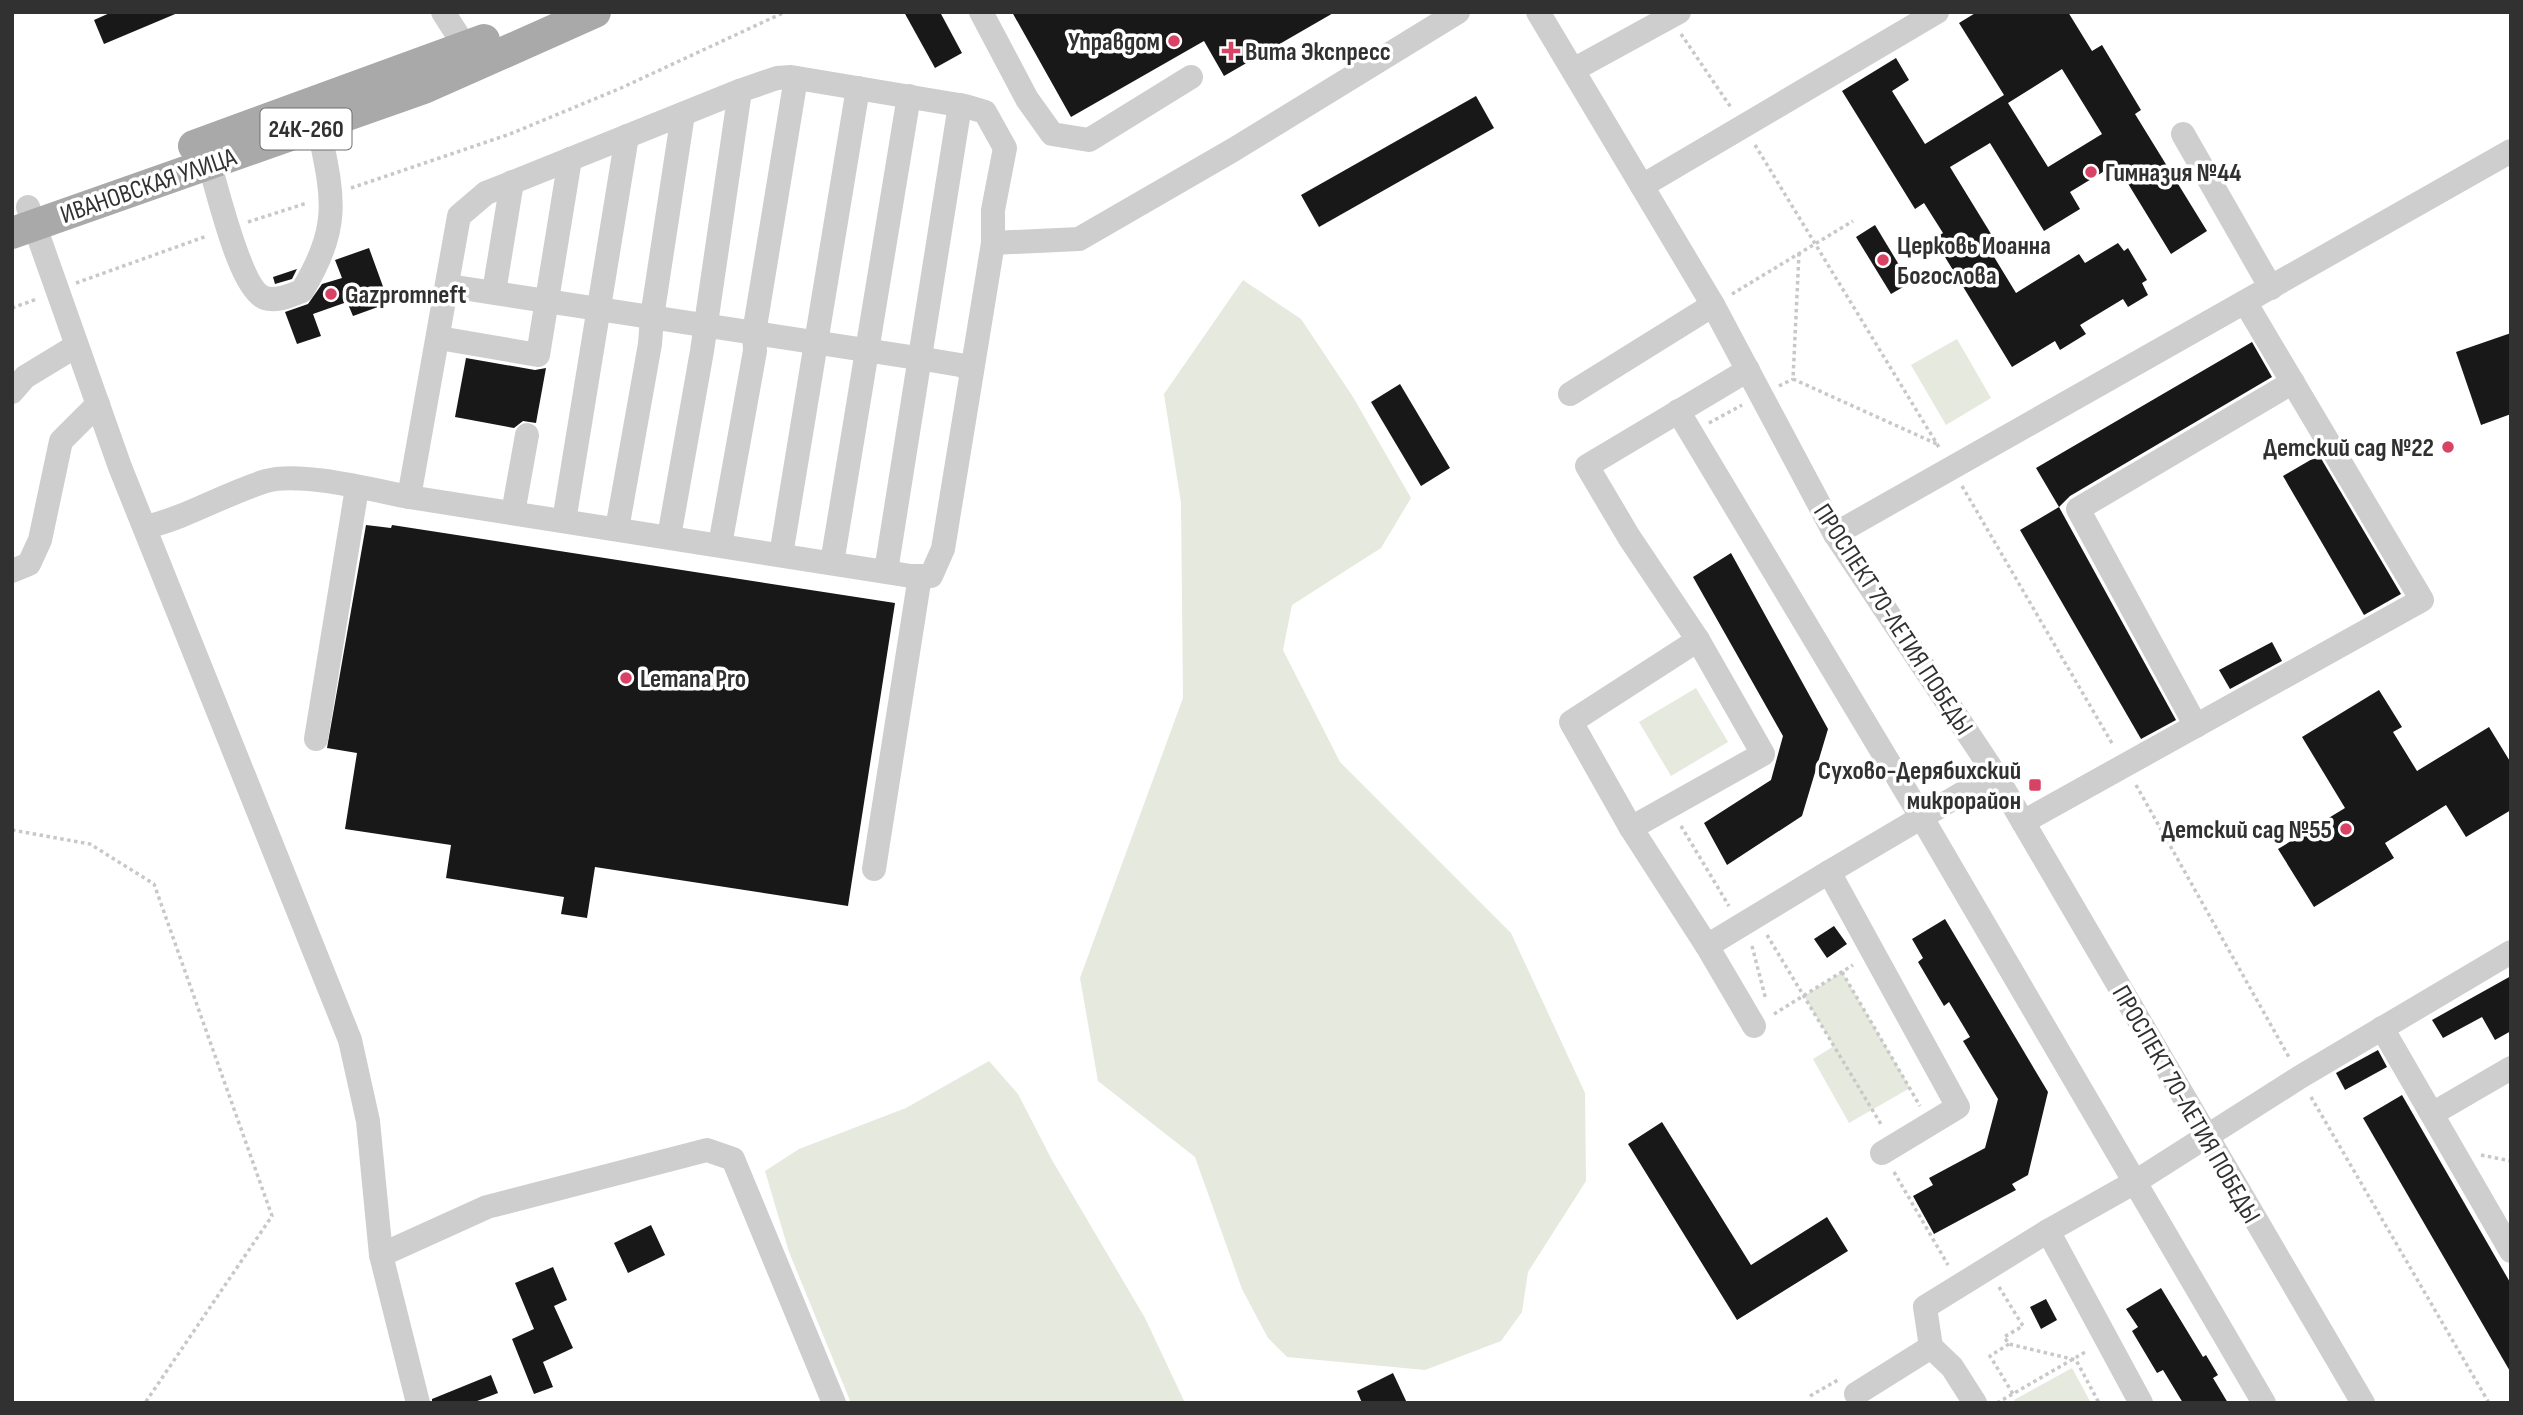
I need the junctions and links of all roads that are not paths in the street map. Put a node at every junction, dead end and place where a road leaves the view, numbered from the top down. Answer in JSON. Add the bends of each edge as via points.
{"nodes":[{"id":1,"x":443,"y":12,"type":"edge"},
{"id":2,"x":554,"y":12,"type":"edge"},
{"id":3,"x":595,"y":12,"type":"edge"},
{"id":4,"x":981,"y":12,"type":"edge"},
{"id":5,"x":1458,"y":12,"type":"edge"},
{"id":6,"x":1538,"y":12,"type":"edge"},
{"id":7,"x":1937,"y":12,"type":"edge"},
{"id":8,"x":1675,"y":15,"type":"edge"},
{"id":9,"x":466,"y":48,"type":"junction"},
{"id":10,"x":1573,"y":70,"type":"junction"},
{"id":11,"x":1191,"y":77,"type":"dead end"},
{"id":12,"x":796,"y":78,"type":"junction"},
{"id":13,"x":858,"y":88,"type":"junction"},
{"id":14,"x":740,"y":91,"type":"junction"},
{"id":15,"x":909,"y":96,"type":"junction"},
{"id":16,"x":960,"y":105,"type":"junction"},
{"id":17,"x":683,"y":114,"type":"junction"},
{"id":18,"x":318,"y":124,"type":"junction"},
{"id":19,"x":2183,"y":134,"type":"dead end"},
{"id":20,"x":627,"y":136,"type":"junction"},
{"id":21,"x":2511,"y":151,"type":"edge"},
{"id":22,"x":570,"y":159,"type":"junction"},
{"id":23,"x":209,"y":163,"type":"junction"},
{"id":24,"x":512,"y":182,"type":"junction"},
{"id":25,"x":1642,"y":186,"type":"junction"},
{"id":26,"x":22,"y":219,"type":"edge"},
{"id":27,"x":993,"y":243,"type":"junction"},
{"id":28,"x":449,"y":286,"type":"junction"},
{"id":29,"x":2271,"y":288,"type":"junction"},
{"id":30,"x":494,"y":292,"type":"junction"},
{"id":31,"x":548,"y":300,"type":"junction"},
{"id":32,"x":2245,"y":302,"type":"junction"},
{"id":33,"x":1713,"y":305,"type":"junction"},
{"id":34,"x":599,"y":309,"type":"junction"},
{"id":35,"x":652,"y":317,"type":"junction"},
{"id":36,"x":703,"y":325,"type":"junction"},
{"id":37,"x":754,"y":333,"type":"junction"},
{"id":38,"x":439,"y":338,"type":"junction"},
{"id":39,"x":814,"y":342,"type":"junction"},
{"id":40,"x":76,"y":346,"type":"junction"},
{"id":41,"x":867,"y":351,"type":"junction"},
{"id":42,"x":919,"y":358,"type":"junction"},
{"id":43,"x":972,"y":370,"type":"junction"},
{"id":44,"x":1748,"y":370,"type":"junction"},
{"id":45,"x":2293,"y":382,"type":"junction"},
{"id":46,"x":12,"y":392,"type":"edge"},
{"id":47,"x":1570,"y":394,"type":"dead end"},
{"id":48,"x":98,"y":404,"type":"junction"},
{"id":49,"x":1678,"y":411,"type":"junction"},
{"id":50,"x":527,"y":435,"type":"dead end"},
{"id":51,"x":357,"y":488,"type":"junction"},
{"id":52,"x":409,"y":496,"type":"junction"},
{"id":53,"x":513,"y":513,"type":"junction"},
{"id":54,"x":564,"y":521,"type":"junction"},
{"id":55,"x":146,"y":527,"type":"junction"},
{"id":56,"x":617,"y":529,"type":"junction"},
{"id":57,"x":1835,"y":534,"type":"junction"},
{"id":58,"x":669,"y":537,"type":"junction"},
{"id":59,"x":720,"y":545,"type":"junction"},
{"id":60,"x":781,"y":555,"type":"junction"},
{"id":61,"x":832,"y":563,"type":"junction"},
{"id":62,"x":12,"y":571,"type":"edge"},
{"id":63,"x":886,"y":572,"type":"junction"},
{"id":64,"x":920,"y":576,"type":"junction"},
{"id":65,"x":1698,"y":640,"type":"junction"},
{"id":66,"x":2196,"y":726,"type":"junction"},
{"id":67,"x":316,"y":739,"type":"dead end"},
{"id":68,"x":1994,"y":774,"type":"junction"},
{"id":69,"x":1922,"y":818,"type":"junction"},
{"id":70,"x":2023,"y":822,"type":"junction"},
{"id":71,"x":1631,"y":828,"type":"junction"},
{"id":72,"x":874,"y":869,"type":"dead end"},
{"id":73,"x":1829,"y":872,"type":"junction"},
{"id":74,"x":1707,"y":946,"type":"junction"},
{"id":75,"x":2511,"y":952,"type":"edge"},
{"id":76,"x":1754,"y":1026,"type":"dead end"},
{"id":77,"x":2382,"y":1028,"type":"junction"},
{"id":78,"x":2511,"y":1068,"type":"edge"},
{"id":79,"x":2431,"y":1114,"type":"junction"},
{"id":80,"x":2204,"y":1136,"type":"junction"},
{"id":81,"x":1882,"y":1153,"type":"road end"},
{"id":82,"x":2135,"y":1182,"type":"junction"},
{"id":83,"x":2048,"y":1231,"type":"junction"},
{"id":84,"x":2511,"y":1251,"type":"edge"},
{"id":85,"x":382,"y":1255,"type":"junction"},
{"id":86,"x":1931,"y":1347,"type":"junction"},
{"id":87,"x":1856,"y":1394,"type":"dead end"},
{"id":88,"x":418,"y":1403,"type":"edge"},
{"id":89,"x":834,"y":1403,"type":"edge"},
{"id":90,"x":1975,"y":1403,"type":"edge"},
{"id":91,"x":2141,"y":1403,"type":"edge"},
{"id":92,"x":2264,"y":1403,"type":"edge"},
{"id":93,"x":2363,"y":1403,"type":"edge"}],
"edges":[{"from":1,"to":9,"type":"street"},
{"from":2,"to":9,"type":"main road","number":"24К-260"},
{"from":3,"to":18,"type":"main road","name":"ИВАНОВСКАЯ УЛИЦА","number":"24К-260","via":[[424,88]]},
{"from":4,"to":11,"type":"street","via":[[1027,99],[1052,134],[1089,140]]},
{"from":5,"to":27,"type":"street","via":[[1079,239]]},
{"from":6,"to":10,"type":"street","name":"ПРОСПЕКТ 70-ЛЕТИЯ ПОБЕДЫ"},
{"from":7,"to":25,"type":"street"},
{"from":8,"to":10,"type":"street"},
{"from":9,"to":26,"type":"main road","name":"ИВАНОВСКАЯ УЛИЦА","number":"24К-260"},
{"from":10,"to":25,"type":"street","name":"ПРОСПЕКТ 70-ЛЕТИЯ ПОБЕДЫ"},
{"from":12,"to":13,"type":"street"},
{"from":12,"to":14,"type":"street","via":[[777,78]]},
{"from":12,"to":37,"type":"street"},
{"from":13,"to":15,"type":"street"},
{"from":13,"to":39,"type":"street"},
{"from":14,"to":17,"type":"street"},
{"from":14,"to":36,"type":"street"},
{"from":15,"to":16,"type":"street"},
{"from":15,"to":41,"type":"street"},
{"from":16,"to":27,"type":"street","via":[[985,113],[1005,148],[993,210]]},
{"from":16,"to":42,"type":"street"},
{"from":17,"to":20,"type":"street"},
{"from":17,"to":35,"type":"street"},
{"from":18,"to":23,"type":"main road","name":"ИВАНОВСКАЯ УЛИЦА","number":"24К-260"},
{"from":18,"to":23,"type":"street","via":[[333,194],[328,235],[302,291],[278,299],[263,298],[252,287],[242,269]]},
{"from":19,"to":29,"type":"street"},
{"from":20,"to":22,"type":"street"},
{"from":20,"to":34,"type":"street"},
{"from":21,"to":29,"type":"street"},
{"from":22,"to":24,"type":"street"},
{"from":22,"to":31,"type":"street"},
{"from":23,"to":26,"type":"main road","name":"ИВАНОВСКАЯ УЛИЦА","number":"24К-260"},
{"from":24,"to":28,"type":"street","via":[[486,192],[459,216]]},
{"from":24,"to":30,"type":"street"},
{"from":25,"to":33,"type":"street","name":"ПРОСПЕКТ 70-ЛЕТИЯ ПОБЕДЫ"},
{"from":26,"to":40,"type":"street","via":[[58,291]]},
{"from":27,"to":43,"type":"street"},
{"from":28,"to":30,"type":"street"},
{"from":28,"to":38,"type":"street"},
{"from":29,"to":32,"type":"street"},
{"from":30,"to":31,"type":"street"},
{"from":31,"to":34,"type":"street"},
{"from":31,"to":38,"type":"street","via":[[538,355]]},
{"from":32,"to":45,"type":"street"},
{"from":32,"to":57,"type":"street"},
{"from":33,"to":44,"type":"street","name":"ПРОСПЕКТ 70-ЛЕТИЯ ПОБЕДЫ"},
{"from":33,"to":47,"type":"street"},
{"from":34,"to":35,"type":"street"},
{"from":34,"to":54,"type":"street"},
{"from":35,"to":36,"type":"street"},
{"from":35,"to":56,"type":"street"},
{"from":36,"to":37,"type":"street"},
{"from":36,"to":58,"type":"street"},
{"from":37,"to":39,"type":"street"},
{"from":37,"to":59,"type":"street","via":[[755,351]]},
{"from":38,"to":52,"type":"street"},
{"from":39,"to":41,"type":"street"},
{"from":39,"to":60,"type":"street"},
{"from":40,"to":46,"type":"street","via":[[25,377]]},
{"from":40,"to":48,"type":"street"},
{"from":41,"to":42,"type":"street"},
{"from":41,"to":61,"type":"street"},
{"from":42,"to":43,"type":"street"},
{"from":42,"to":63,"type":"street"},
{"from":43,"to":64,"type":"street","via":[[943,549],[931,576]]},
{"from":44,"to":49,"type":"street"},
{"from":44,"to":57,"type":"street","name":"ПРОСПЕКТ 70-ЛЕТИЯ ПОБЕДЫ"},
{"from":45,"to":66,"type":"street","via":[[2078,509]]},
{"from":45,"to":66,"type":"street","via":[[2422,600]]},
{"from":48,"to":55,"type":"street"},
{"from":48,"to":62,"type":"street","via":[[61,441],[40,540],[29,564]]},
{"from":49,"to":65,"type":"street","via":[[1587,466]]},
{"from":49,"to":69,"type":"street"},
{"from":50,"to":53,"type":"street"},
{"from":51,"to":52,"type":"street"},
{"from":51,"to":55,"type":"street","via":[[288,478],[267,481],[177,520]]},
{"from":51,"to":67,"type":"street"},
{"from":52,"to":53,"type":"street"},
{"from":53,"to":54,"type":"street"},
{"from":54,"to":56,"type":"street"},
{"from":55,"to":85,"type":"street","via":[[350,1040],[368,1121]]},
{"from":56,"to":58,"type":"street"},
{"from":57,"to":68,"type":"street","name":"ПРОСПЕКТ 70-ЛЕТИЯ ПОБЕДЫ"},
{"from":58,"to":59,"type":"street"},
{"from":59,"to":60,"type":"street"},
{"from":60,"to":61,"type":"street"},
{"from":61,"to":63,"type":"street"},
{"from":63,"to":64,"type":"street"},
{"from":64,"to":72,"type":"street"},
{"from":65,"to":71,"type":"street","via":[[1571,722]]},
{"from":65,"to":71,"type":"street","via":[[1763,754]]},
{"from":66,"to":70,"type":"street"},
{"from":68,"to":69,"type":"street"},
{"from":68,"to":70,"type":"street","name":"ПРОСПЕКТ 70-ЛЕТИЯ ПОБЕДЫ"},
{"from":69,"to":73,"type":"street"},
{"from":69,"to":82,"type":"street"},
{"from":70,"to":80,"type":"street","name":"ПРОСПЕКТ 70-ЛЕТИЯ ПОБЕДЫ"},
{"from":71,"to":74,"type":"street"},
{"from":73,"to":74,"type":"street"},
{"from":73,"to":81,"type":"street","via":[[1958,1107]]},
{"from":74,"to":76,"type":"street"},
{"from":75,"to":77,"type":"street"},
{"from":77,"to":79,"type":"street"},
{"from":77,"to":80,"type":"street"},
{"from":78,"to":79,"type":"street"},
{"from":79,"to":84,"type":"street"},
{"from":80,"to":82,"type":"street"},
{"from":80,"to":93,"type":"street","name":"ПРОСПЕКТ 70-ЛЕТИЯ ПОБЕДЫ"},
{"from":82,"to":83,"type":"street"},
{"from":82,"to":92,"type":"street"},
{"from":83,"to":86,"type":"street","via":[[1925,1307]]},
{"from":83,"to":91,"type":"street"},
{"from":85,"to":88,"type":"street"},
{"from":85,"to":89,"type":"street","via":[[487,1207],[707,1150],[733,1160]]},
{"from":86,"to":87,"type":"street"},
{"from":86,"to":90,"type":"street","via":[[1952,1367]]}]}
